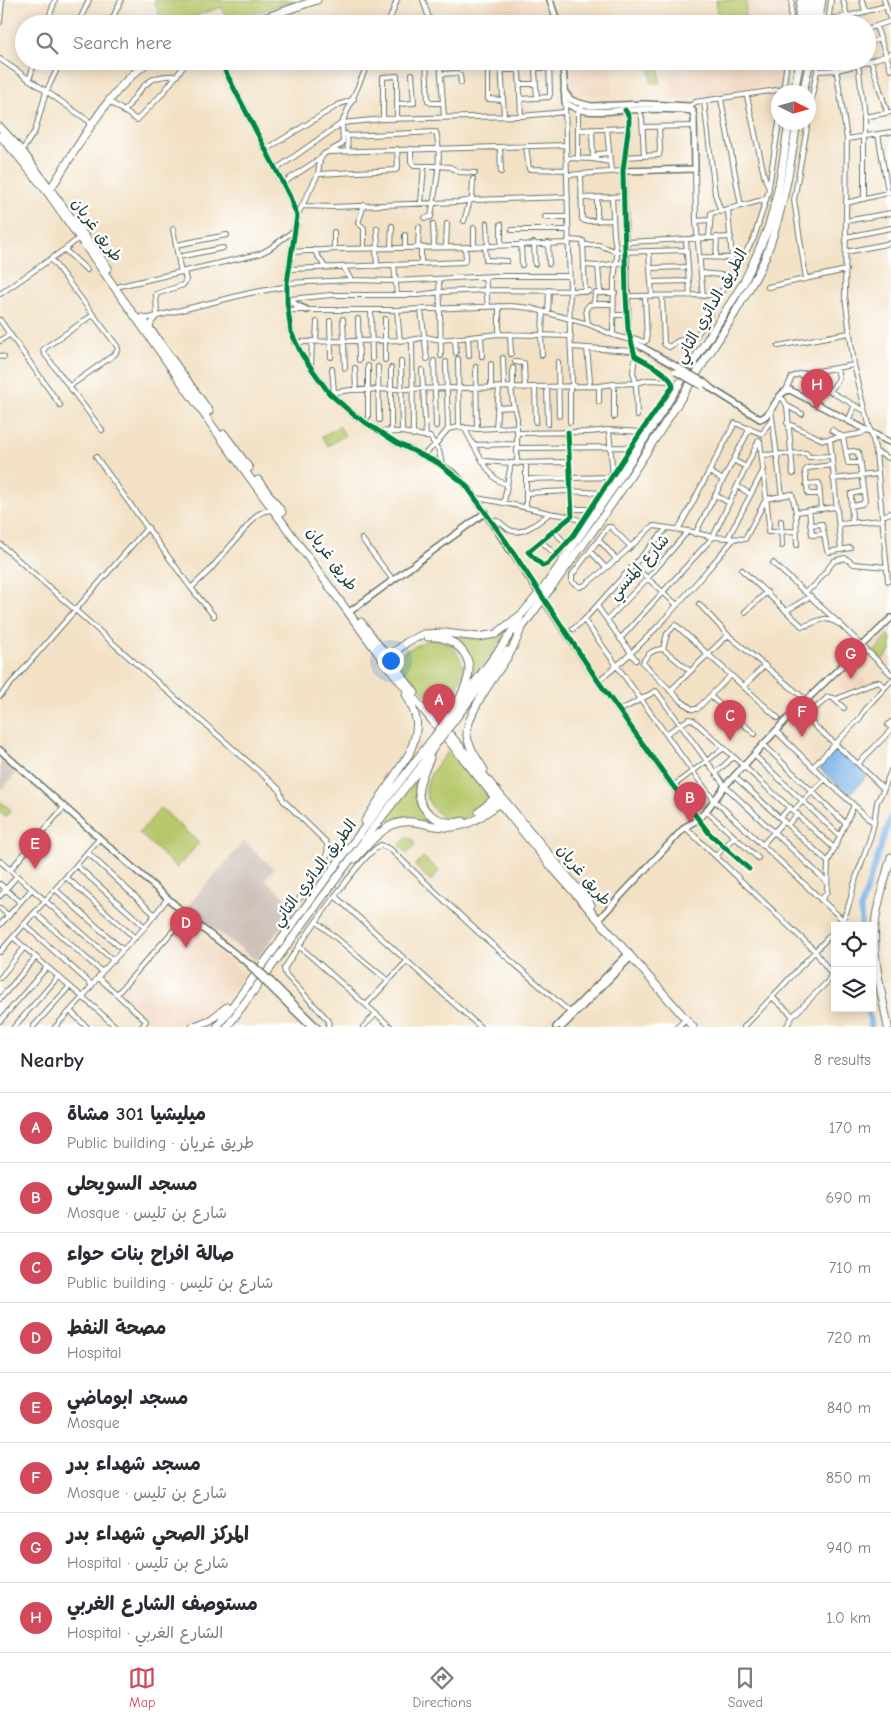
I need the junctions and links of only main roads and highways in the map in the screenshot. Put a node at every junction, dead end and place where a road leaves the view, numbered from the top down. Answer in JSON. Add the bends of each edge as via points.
{"nodes":[{"id":1,"x":302,"y":0,"type":"edge"},
{"id":2,"x":317,"y":0,"type":"edge"},
{"id":3,"x":801,"y":0,"type":"edge"},
{"id":4,"x":808,"y":0,"type":"edge"},
{"id":5,"x":815,"y":0,"type":"edge"},
{"id":6,"x":822,"y":0,"type":"edge"},
{"id":7,"x":260,"y":15,"type":"edge"},
{"id":8,"x":273,"y":15,"type":"edge"},
{"id":9,"x":799,"y":15,"type":"edge"},
{"id":10,"x":806,"y":15,"type":"edge"},
{"id":11,"x":813,"y":15,"type":"edge"},
{"id":12,"x":820,"y":15,"type":"edge"},
{"id":13,"x":133,"y":70,"type":"edge"},
{"id":14,"x":134,"y":70,"type":"edge"},
{"id":15,"x":794,"y":70,"type":"edge"},
{"id":16,"x":798,"y":70,"type":"edge"},
{"id":17,"x":804,"y":70,"type":"edge"},
{"id":18,"x":808,"y":70,"type":"edge"},
{"id":19,"x":793,"y":85,"type":"edge"},
{"id":20,"x":795,"y":85,"type":"edge"},
{"id":21,"x":803,"y":85,"type":"edge"},
{"id":22,"x":804,"y":85,"type":"edge"},
{"id":23,"x":92,"y":123,"type":"junction"},
{"id":24,"x":0,"y":127,"type":"edge"},
{"id":25,"x":788,"y":130,"type":"edge"},
{"id":26,"x":796,"y":130,"type":"edge"},
{"id":27,"x":0,"y":136,"type":"edge"},
{"id":28,"x":3,"y":142,"type":"edge"},
{"id":29,"x":20,"y":154,"type":"junction"},
{"id":30,"x":48,"y":189,"type":"junction"},
{"id":31,"x":82,"y":236,"type":"junction"},
{"id":32,"x":276,"y":509,"type":"junction"},
{"id":33,"x":548,"y":587,"type":"junction"},
{"id":34,"x":534,"y":604,"type":"junction"},
{"id":35,"x":522,"y":613,"type":"junction"},
{"id":36,"x":520,"y":631,"type":"junction"},
{"id":37,"x":387,"y":661,"type":"junction"},
{"id":38,"x":396,"y":676,"type":"junction"},
{"id":39,"x":456,"y":707,"type":"junction"},
{"id":40,"x":450,"y":720,"type":"junction"},
{"id":41,"x":436,"y":741,"type":"junction"},
{"id":42,"x":488,"y":779,"type":"junction"},
{"id":43,"x":499,"y":799,"type":"junction"},
{"id":44,"x":342,"y":857,"type":"junction"},
{"id":45,"x":891,"y":858,"type":"edge"},
{"id":46,"x":338,"y":877,"type":"junction"},
{"id":47,"x":237,"y":999,"type":"junction"},
{"id":48,"x":193,"y":1027,"type":"edge"},
{"id":49,"x":217,"y":1027,"type":"edge"},
{"id":50,"x":227,"y":1027,"type":"edge"},
{"id":51,"x":693,"y":1027,"type":"edge"},
{"id":52,"x":888,"y":1027,"type":"edge"}],
"edges":[{"from":1,"to":7,"type":"highway"},
{"from":2,"to":8,"type":"highway"},
{"from":3,"to":9,"type":"highway"},
{"from":4,"to":10,"type":"highway"},
{"from":5,"to":11,"type":"highway"},
{"from":6,"to":12,"type":"highway"},
{"from":13,"to":23,"type":"highway","via":[[112,90]]},
{"from":14,"to":23,"type":"highway"},
{"from":15,"to":19,"type":"highway"},
{"from":16,"to":20,"type":"highway"},
{"from":17,"to":21,"type":"highway"},
{"from":18,"to":22,"type":"highway"},
{"from":23,"to":30,"type":"highway"},
{"from":24,"to":29,"type":"highway"},
{"from":25,"to":33,"type":"highway","name":"الطريق الدائري الثاني","via":[[769,225],[744,282]]},
{"from":26,"to":33,"type":"highway","name":"الطريق الدائري الثاني","via":[[777,222],[764,259],[735,313],[588,540]]},
{"from":27,"to":28,"type":"highway"},
{"from":28,"to":29,"type":"highway"},
{"from":29,"to":30,"type":"highway","name":"طريق غريان"},
{"from":30,"to":31,"type":"highway","name":"طريق غريان"},
{"from":31,"to":32,"type":"highway","name":"طريق غريان"},
{"from":31,"to":32,"type":"highway","name":"طريق غريان","via":[[223,441]]},
{"from":32,"to":37,"type":"highway","name":"طريق غريان"},
{"from":32,"to":37,"type":"highway","name":"طريق غريان"},
{"from":33,"to":34,"type":"highway","bridge":true},
{"from":34,"to":35,"type":"highway"},
{"from":34,"to":36,"type":"highway"},
{"from":35,"to":37,"type":"highway","via":[[500,632],[488,636],[445,632],[424,634],[407,642]]},
{"from":35,"to":39,"type":"highway","via":[[505,642]]},
{"from":36,"to":40,"type":"highway"},
{"from":36,"to":42,"type":"highway","via":[[468,724],[468,743]]},
{"from":37,"to":38,"type":"highway","name":"طريق غريان"},
{"from":37,"to":39,"type":"highway","via":[[421,639],[441,637],[452,641],[465,654],[469,668]]},
{"from":37,"to":42,"type":"highway","name":"طريق غريان"},
{"from":38,"to":43,"type":"highway","name":"طريق غريان"},
{"from":38,"to":44,"type":"highway","via":[[415,712],[417,734],[409,754]]},
{"from":39,"to":40,"type":"highway"},
{"from":40,"to":41,"type":"highway","bridge":true},
{"from":41,"to":43,"type":"highway","via":[[418,790],[421,802],[431,816],[448,823],[461,822]]},
{"from":41,"to":44,"type":"highway","name":"الطريق الدائري الثاني"},
{"from":41,"to":46,"type":"highway","name":"الطريق الدائري الثاني","via":[[420,768]]},
{"from":42,"to":43,"type":"highway","name":"طريق غريان"},
{"from":43,"to":46,"type":"highway","via":[[475,820],[454,827],[406,821],[392,825]]},
{"from":43,"to":51,"type":"highway","name":"طريق غريان"},
{"from":44,"to":47,"type":"highway","name":"الطريق الدائري الثاني"},
{"from":45,"to":52,"type":"highway","via":[[879,901],[875,931],[875,953]]},
{"from":46,"to":50,"type":"highway","name":"الطريق الدائري الثاني"},
{"from":47,"to":48,"type":"highway","via":[[210,1020]]},
{"from":47,"to":49,"type":"highway","name":"الطريق الدائري الثاني"}]}
